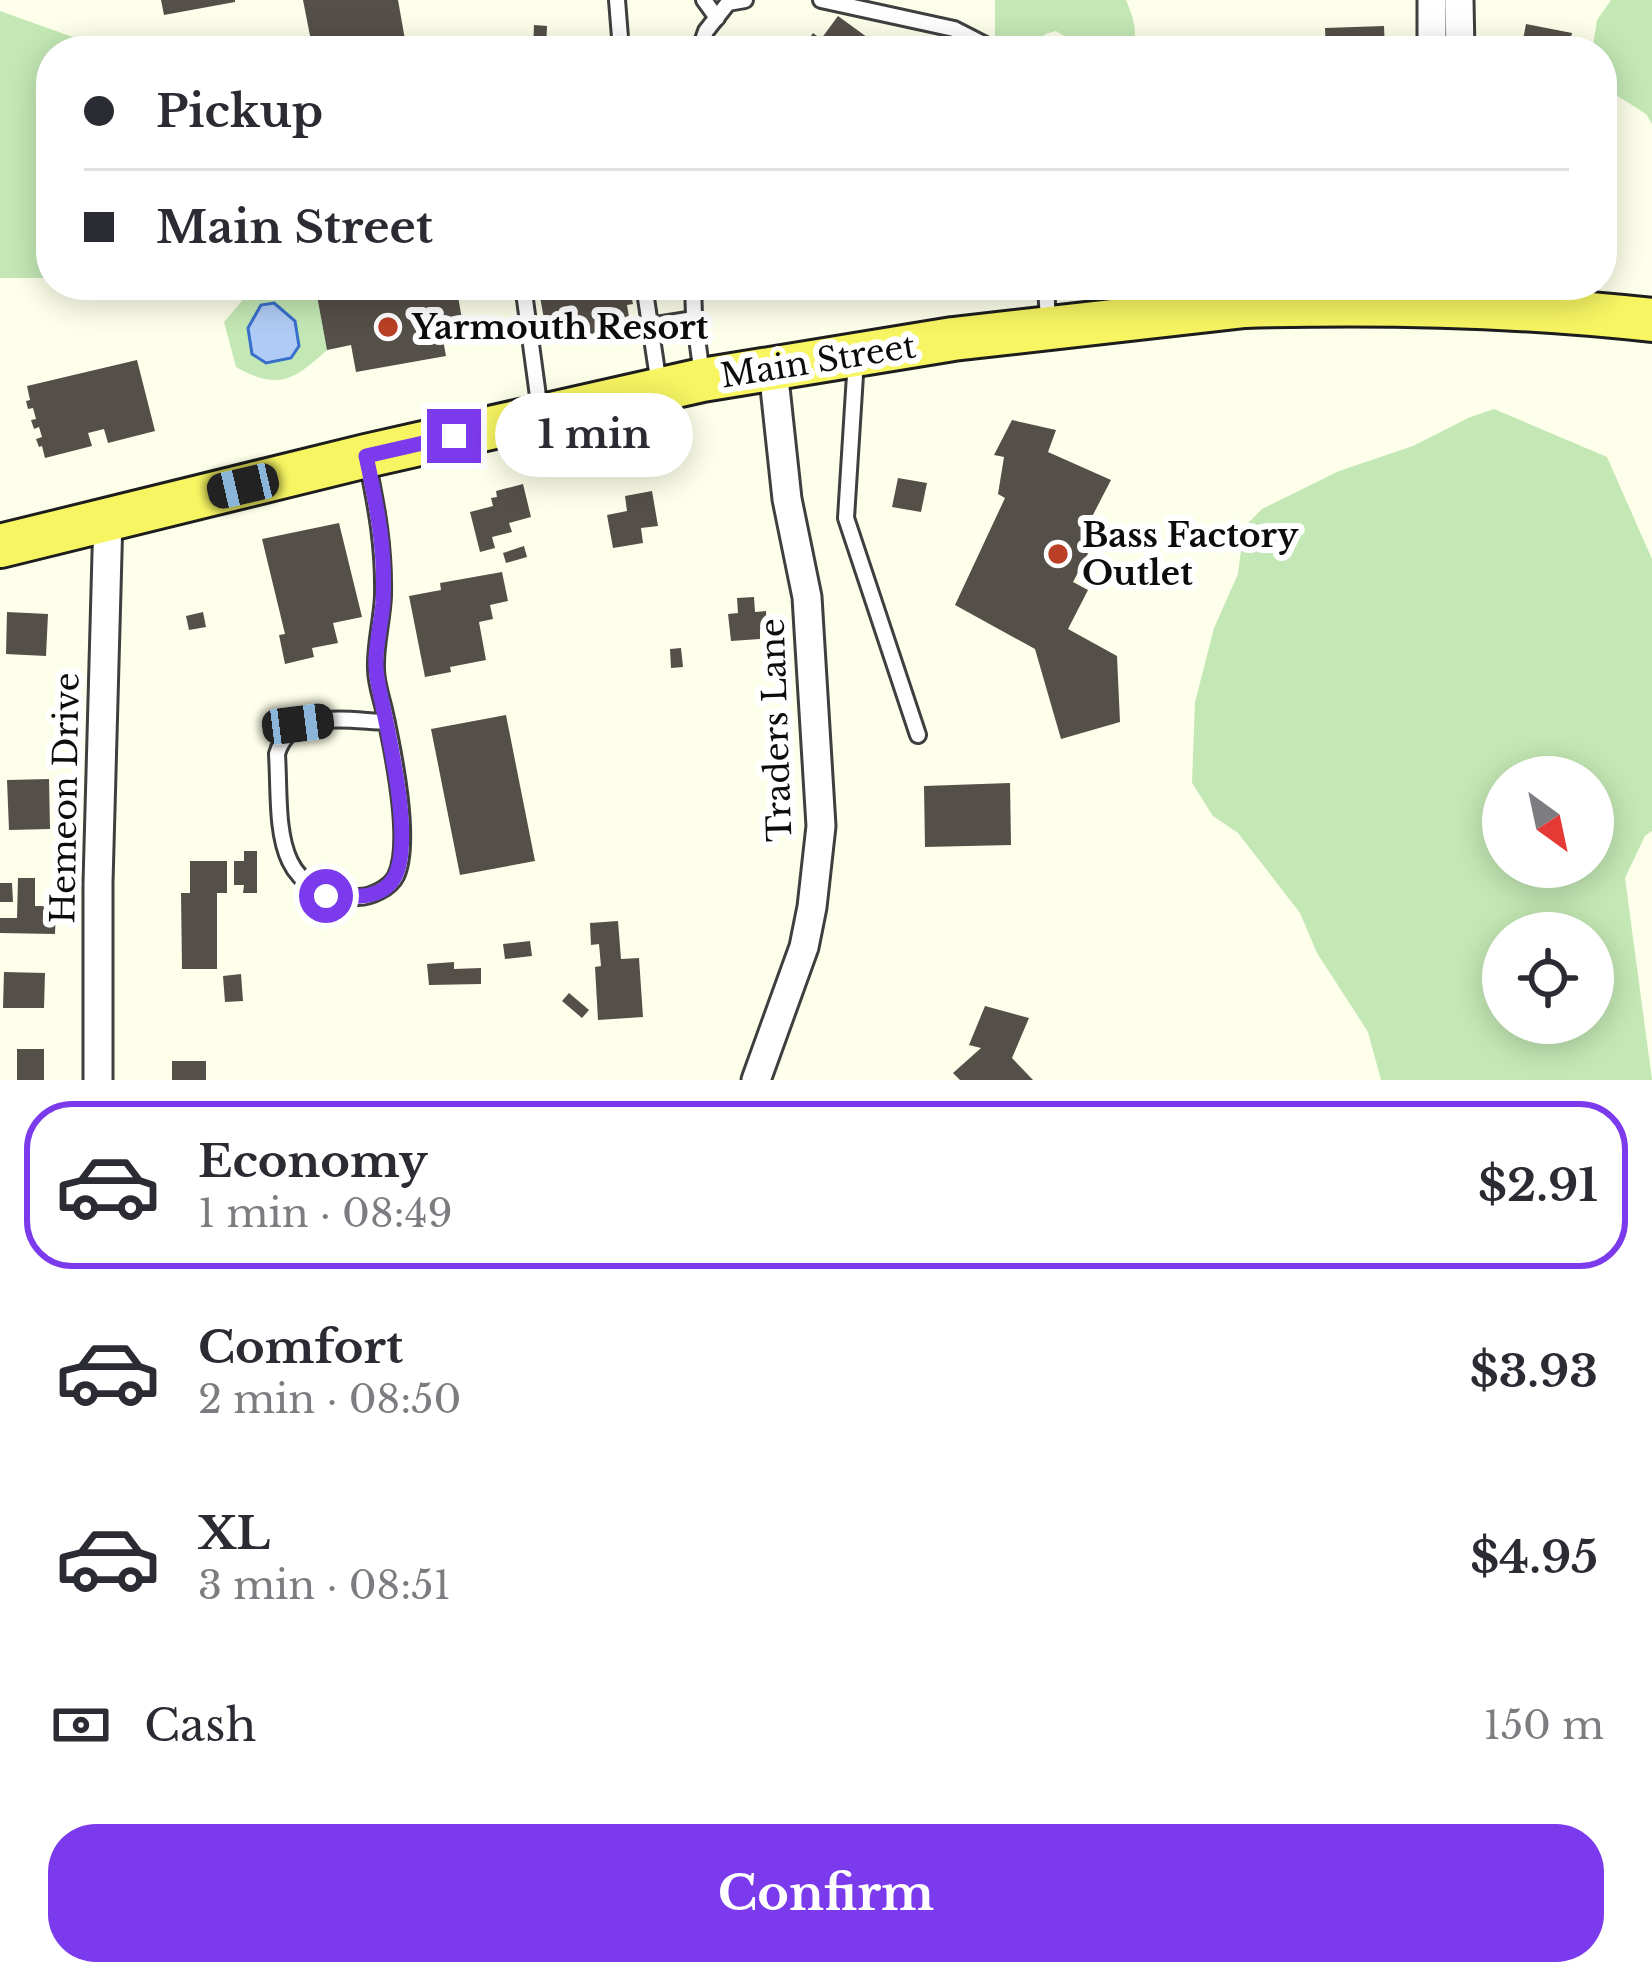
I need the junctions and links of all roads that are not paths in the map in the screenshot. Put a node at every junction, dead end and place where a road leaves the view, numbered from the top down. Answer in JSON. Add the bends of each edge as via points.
{"nodes":[{"id":1,"x":617,"y":0,"type":"edge"},
{"id":2,"x":704,"y":0,"type":"edge"},
{"id":3,"x":745,"y":0,"type":"edge"},
{"id":4,"x":821,"y":0,"type":"edge"},
{"id":5,"x":1432,"y":0,"type":"edge"},
{"id":6,"x":1459,"y":0,"type":"edge"},
{"id":7,"x":717,"y":18,"type":"junction"},
{"id":8,"x":620,"y":36,"type":"edge"},
{"id":9,"x":704,"y":36,"type":"edge"},
{"id":10,"x":968,"y":36,"type":"edge"},
{"id":11,"x":1443,"y":36,"type":"edge"},
{"id":12,"x":1448,"y":36,"type":"edge"},
{"id":13,"x":526,"y":300,"type":"edge"},
{"id":14,"x":646,"y":300,"type":"edge"},
{"id":15,"x":693,"y":300,"type":"edge"},
{"id":16,"x":1354,"y":300,"type":"edge"},
{"id":17,"x":1486,"y":300,"type":"edge"},
{"id":18,"x":1048,"y":306,"type":"edge"},
{"id":19,"x":694,"y":319,"type":"junction"},
{"id":20,"x":1652,"y":320,"type":"edge"},
{"id":21,"x":650,"y":326,"type":"junction"},
{"id":22,"x":856,"y":354,"type":"junction"},
{"id":23,"x":772,"y":369,"type":"junction"},
{"id":24,"x":702,"y":380,"type":"junction"},
{"id":25,"x":659,"y":390,"type":"junction"},
{"id":26,"x":541,"y":416,"type":"junction"},
{"id":27,"x":366,"y":456,"type":"junction"},
{"id":28,"x":108,"y":518,"type":"junction"},
{"id":29,"x":0,"y":546,"type":"edge"},
{"id":30,"x":387,"y":722,"type":"junction"},
{"id":31,"x":918,"y":735,"type":"dead end"},
{"id":32,"x":98,"y":1080,"type":"edge"},
{"id":33,"x":756,"y":1080,"type":"edge"}],
"edges":[{"from":1,"to":8,"type":"lane"},
{"from":2,"to":7,"type":"lane"},
{"from":3,"to":7,"type":"lane","via":[[728,3]]},
{"from":4,"to":10,"type":"lane"},
{"from":5,"to":11,"type":"street"},
{"from":6,"to":12,"type":"street"},
{"from":7,"to":9,"type":"lane"},
{"from":13,"to":26,"type":"lane"},
{"from":14,"to":21,"type":"lane"},
{"from":15,"to":19,"type":"lane"},
{"from":16,"to":18,"type":"main road","name":"Main Street"},
{"from":17,"to":20,"type":"main road","name":"Main Street"},
{"from":18,"to":22,"type":"main road","name":"Main Street"},
{"from":19,"to":21,"type":"lane"},
{"from":19,"to":24,"type":"lane"},
{"from":21,"to":25,"type":"lane"},
{"from":22,"to":23,"type":"main road","name":"Main Street"},
{"from":22,"to":31,"type":"lane","via":[[846,518]]},
{"from":23,"to":24,"type":"main road","name":"Main Street"},
{"from":23,"to":33,"type":"street","name":"Traders Lane","via":[[807,597],[821,826],[804,947]]},
{"from":24,"to":25,"type":"main road","name":"Main Street"},
{"from":25,"to":26,"type":"main road","name":"Main Street"},
{"from":26,"to":27,"type":"main road","name":"Main Street"},
{"from":27,"to":28,"type":"main road","name":"Main Street"},
{"from":27,"to":30,"type":"lane","via":[[382,537],[376,670]]},
{"from":28,"to":29,"type":"main road","name":"Main Street"},
{"from":28,"to":32,"type":"street","name":"Hemeon Drive"},
{"from":30,"to":30,"type":"lane","via":[[404,840],[395,877],[366,897],[326,896],[299,879],[286,856],[281,739],[298,724]]}]}
